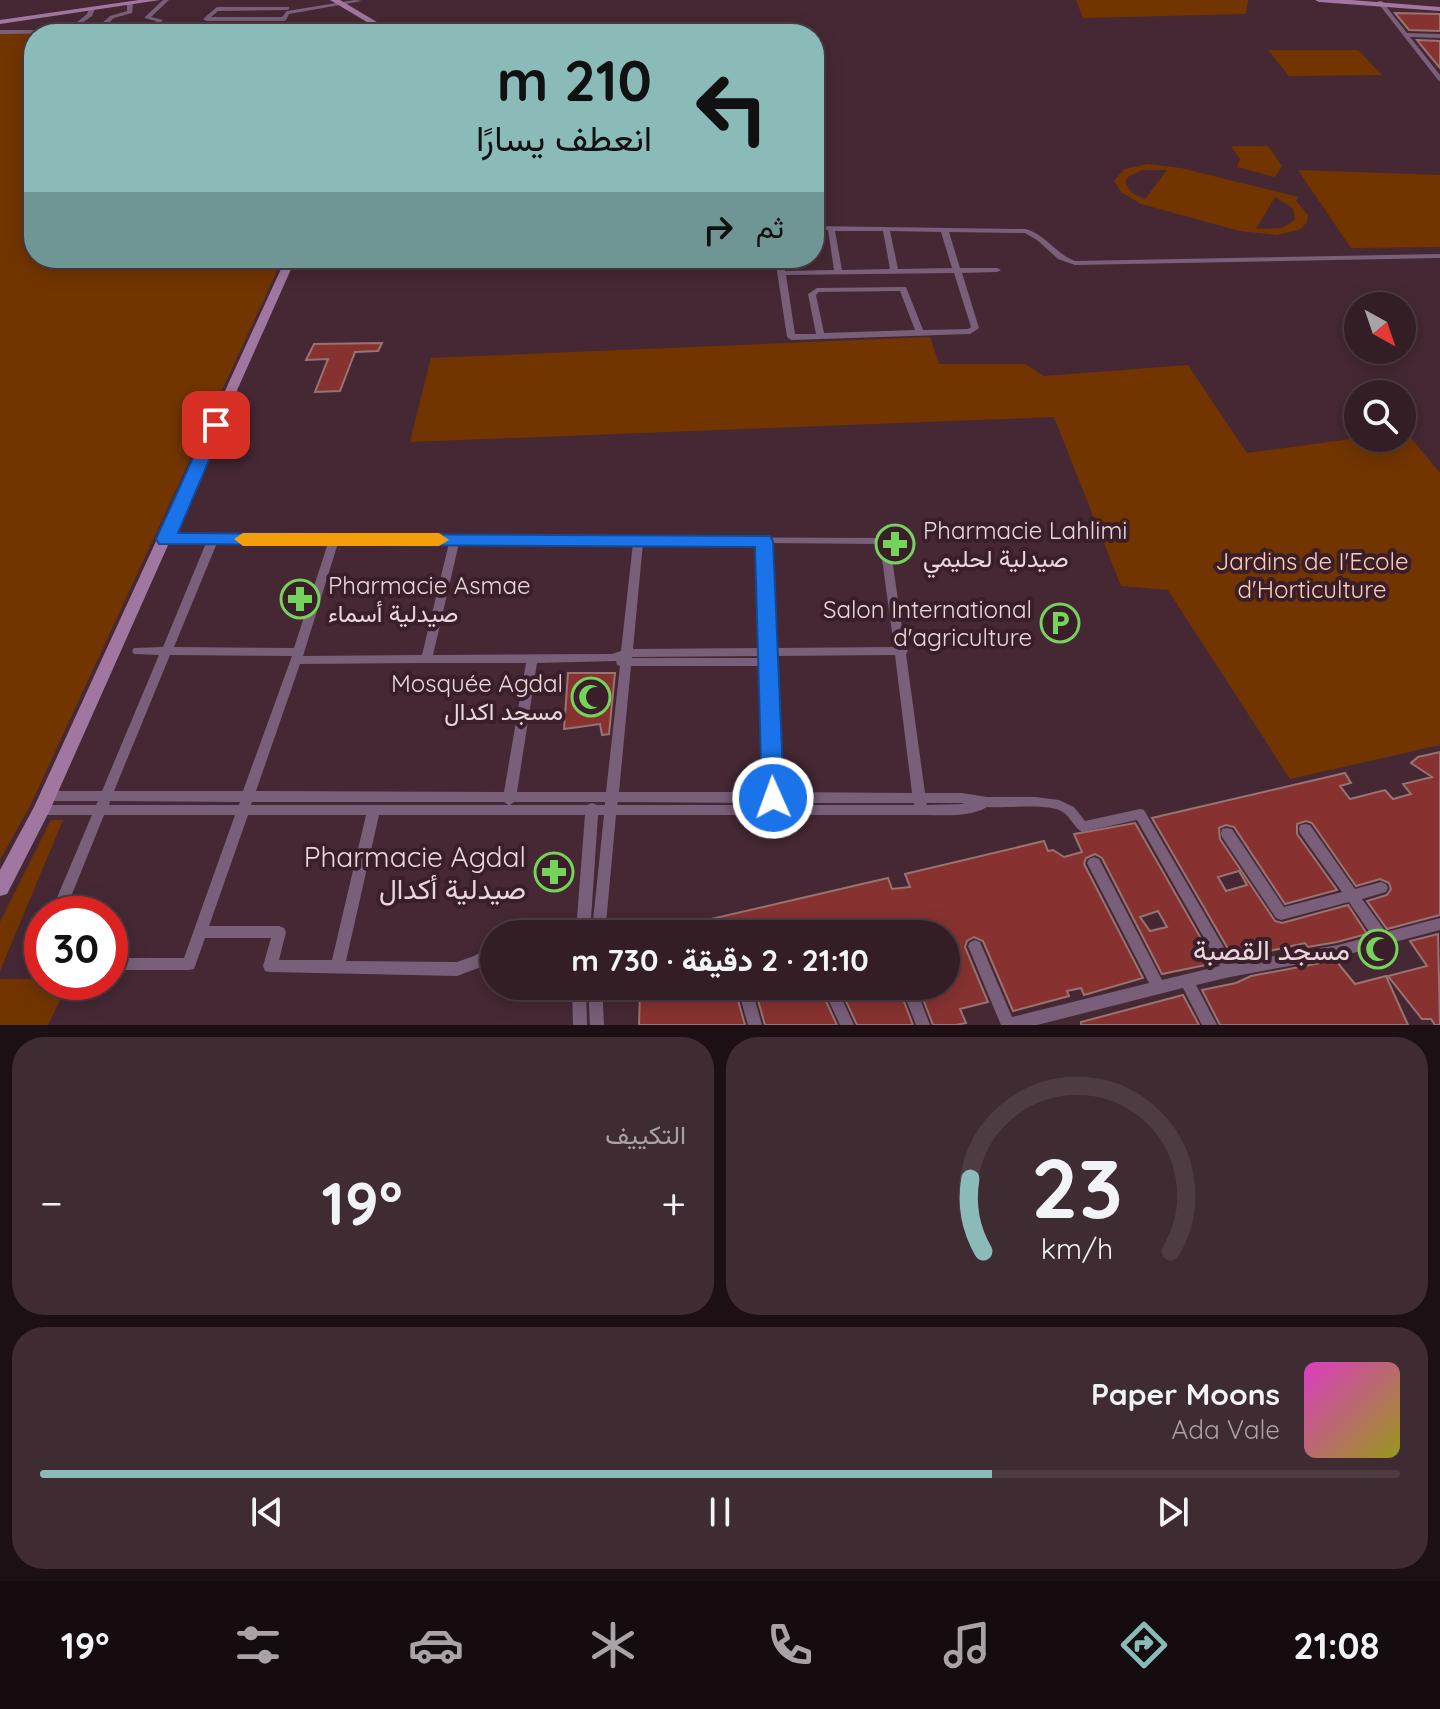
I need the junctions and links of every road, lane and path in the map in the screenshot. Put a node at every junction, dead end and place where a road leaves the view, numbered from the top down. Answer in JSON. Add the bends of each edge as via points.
{"nodes":[{"id":1,"x":52,"y":0,"type":"edge"},
{"id":2,"x":156,"y":0,"type":"edge"},
{"id":3,"x":166,"y":0,"type":"edge"},
{"id":4,"x":289,"y":0,"type":"edge"},
{"id":5,"x":1319,"y":0,"type":"edge"},
{"id":6,"x":1353,"y":0,"type":"edge"},
{"id":7,"x":133,"y":2,"type":"edge"},
{"id":8,"x":335,"y":3,"type":"edge"},
{"id":9,"x":1380,"y":3,"type":"junction"},
{"id":10,"x":356,"y":4,"type":"edge"},
{"id":11,"x":1440,"y":8,"type":"edge"},
{"id":12,"x":92,"y":9,"type":"junction"},
{"id":13,"x":287,"y":11,"type":"junction"},
{"id":14,"x":49,"y":14,"type":"junction"},
{"id":15,"x":21,"y":19,"type":"junction"},
{"id":16,"x":244,"y":20,"type":"junction"},
{"id":17,"x":0,"y":21,"type":"edge"},
{"id":18,"x":78,"y":24,"type":"edge"},
{"id":19,"x":104,"y":24,"type":"edge"},
{"id":20,"x":156,"y":24,"type":"edge"},
{"id":21,"x":241,"y":24,"type":"edge"},
{"id":22,"x":322,"y":24,"type":"edge"},
{"id":23,"x":381,"y":24,"type":"edge"},
{"id":24,"x":0,"y":32,"type":"edge"},
{"id":25,"x":9,"y":32,"type":"junction"},
{"id":26,"x":24,"y":32,"type":"edge"},
{"id":27,"x":1405,"y":35,"type":"junction"},
{"id":28,"x":1440,"y":36,"type":"edge"},
{"id":29,"x":1440,"y":79,"type":"edge"},
{"id":30,"x":824,"y":228,"type":"edge"},
{"id":31,"x":831,"y":228,"type":"junction"},
{"id":32,"x":886,"y":229,"type":"junction"},
{"id":33,"x":944,"y":229,"type":"junction"},
{"id":34,"x":1440,"y":256,"type":"edge"},
{"id":35,"x":287,"y":268,"type":"edge"},
{"id":36,"x":780,"y":268,"type":"edge"},
{"id":37,"x":997,"y":270,"type":"dead end"},
{"id":38,"x":958,"y":271,"type":"junction"},
{"id":39,"x":838,"y":272,"type":"junction"},
{"id":40,"x":859,"y":272,"type":"junction"},
{"id":41,"x":895,"y":272,"type":"junction"},
{"id":42,"x":781,"y":273,"type":"junction"},
{"id":43,"x":863,"y":289,"type":"junction"},
{"id":44,"x":920,"y":332,"type":"junction"},
{"id":45,"x":821,"y":337,"type":"junction"},
{"id":46,"x":166,"y":539,"type":"junction"},
{"id":47,"x":213,"y":539,"type":"junction"},
{"id":48,"x":334,"y":540,"type":"junction"},
{"id":49,"x":455,"y":540,"type":"junction"},
{"id":50,"x":638,"y":540,"type":"junction"},
{"id":51,"x":764,"y":541,"type":"junction"},
{"id":52,"x":138,"y":651,"type":"dead end"},
{"id":53,"x":167,"y":651,"type":"junction"},
{"id":54,"x":902,"y":651,"type":"junction"},
{"id":55,"x":297,"y":656,"type":"junction"},
{"id":56,"x":769,"y":656,"type":"junction"},
{"id":57,"x":626,"y":658,"type":"junction"},
{"id":58,"x":532,"y":659,"type":"junction"},
{"id":59,"x":426,"y":660,"type":"junction"},
{"id":60,"x":248,"y":796,"type":"junction"},
{"id":61,"x":44,"y":803,"type":"junction"},
{"id":62,"x":104,"y":803,"type":"junction"},
{"id":63,"x":509,"y":804,"type":"junction"},
{"id":64,"x":592,"y":804,"type":"junction"},
{"id":65,"x":611,"y":804,"type":"junction"},
{"id":66,"x":773,"y":804,"type":"junction"},
{"id":67,"x":920,"y":804,"type":"junction"},
{"id":68,"x":242,"y":810,"type":"junction"},
{"id":69,"x":374,"y":810,"type":"junction"},
{"id":70,"x":1305,"y":829,"type":"dead end"},
{"id":71,"x":1227,"y":833,"type":"dead end"},
{"id":72,"x":1094,"y":863,"type":"dead end"},
{"id":73,"x":0,"y":888,"type":"edge"},
{"id":74,"x":1381,"y":888,"type":"dead end"},
{"id":75,"x":1352,"y":895,"type":"junction"},
{"id":76,"x":65,"y":896,"type":"edge"},
{"id":77,"x":591,"y":920,"type":"edge"},
{"id":78,"x":592,"y":920,"type":"edge"},
{"id":79,"x":1440,"y":924,"type":"edge"},
{"id":80,"x":200,"y":932,"type":"junction"},
{"id":81,"x":1382,"y":938,"type":"junction"},
{"id":82,"x":975,"y":946,"type":"dead end"},
{"id":83,"x":480,"y":960,"type":"edge"},
{"id":84,"x":128,"y":964,"type":"edge"},
{"id":85,"x":337,"y":968,"type":"junction"},
{"id":86,"x":1230,"y":970,"type":"junction"},
{"id":87,"x":1186,"y":981,"type":"junction"},
{"id":88,"x":1159,"y":988,"type":"junction"},
{"id":89,"x":579,"y":1000,"type":"edge"},
{"id":90,"x":596,"y":1000,"type":"edge"},
{"id":91,"x":748,"y":1000,"type":"edge"},
{"id":92,"x":835,"y":1000,"type":"edge"},
{"id":93,"x":913,"y":1000,"type":"edge"},
{"id":94,"x":1040,"y":1021,"type":"edge"},
{"id":95,"x":580,"y":1025,"type":"edge"},
{"id":96,"x":597,"y":1025,"type":"edge"},
{"id":97,"x":755,"y":1025,"type":"edge"},
{"id":98,"x":847,"y":1025,"type":"edge"},
{"id":99,"x":923,"y":1025,"type":"edge"},
{"id":100,"x":1009,"y":1025,"type":"edge"},
{"id":101,"x":1210,"y":1025,"type":"edge"}],
"edges":[{"from":1,"to":14,"type":"main road"},
{"from":2,"to":7,"type":"main road"},
{"from":3,"to":20,"type":"street","via":[[147,18],[160,20]]},
{"from":4,"to":13,"type":"street"},
{"from":5,"to":9,"type":"main road"},
{"from":6,"to":9,"type":"main road"},
{"from":7,"to":12,"type":"main road"},
{"from":7,"to":14,"type":"main road"},
{"from":7,"to":19,"type":"street","via":[[130,12]]},
{"from":8,"to":10,"type":"main road"},
{"from":8,"to":13,"type":"street"},
{"from":8,"to":22,"type":"street"},
{"from":9,"to":11,"type":"main road"},
{"from":9,"to":27,"type":"street"},
{"from":10,"to":23,"type":"main road"},
{"from":12,"to":14,"type":"main road"},
{"from":12,"to":18,"type":"street"},
{"from":13,"to":16,"type":"street","via":[[284,19]]},
{"from":13,"to":16,"type":"street","via":[[215,9],[206,19]]},
{"from":14,"to":15,"type":"main road"},
{"from":14,"to":17,"type":"main road"},
{"from":15,"to":17,"type":"main road"},
{"from":15,"to":25,"type":"street"},
{"from":16,"to":21,"type":"street"},
{"from":24,"to":25,"type":"street"},
{"from":25,"to":26,"type":"street"},
{"from":27,"to":28,"type":"street"},
{"from":27,"to":29,"type":"street"},
{"from":30,"to":31,"type":"street"},
{"from":31,"to":32,"type":"street"},
{"from":31,"to":39,"type":"street"},
{"from":32,"to":33,"type":"street"},
{"from":32,"to":41,"type":"street"},
{"from":33,"to":34,"type":"street","via":[[1026,231],[1043,238],[1060,258],[1075,263]]},
{"from":33,"to":38,"type":"street"},
{"from":35,"to":46,"type":"main road"},
{"from":36,"to":42,"type":"street"},
{"from":37,"to":38,"type":"street"},
{"from":38,"to":41,"type":"street"},
{"from":38,"to":44,"type":"street","via":[[975,328]]},
{"from":39,"to":40,"type":"street"},
{"from":39,"to":42,"type":"street"},
{"from":40,"to":41,"type":"street"},
{"from":40,"to":43,"type":"street"},
{"from":42,"to":45,"type":"street","via":[[789,334]]},
{"from":43,"to":44,"type":"street","via":[[906,291]]},
{"from":43,"to":45,"type":"street","via":[[813,292]]},
{"from":44,"to":45,"type":"street"},
{"from":46,"to":47,"type":"street"},
{"from":46,"to":61,"type":"main road"},
{"from":47,"to":48,"type":"street"},
{"from":47,"to":53,"type":"street"},
{"from":48,"to":49,"type":"street"},
{"from":48,"to":55,"type":"street"},
{"from":49,"to":50,"type":"street"},
{"from":49,"to":59,"type":"street"},
{"from":50,"to":51,"type":"street"},
{"from":50,"to":57,"type":"street"},
{"from":51,"to":54,"type":"street","via":[[885,540]]},
{"from":51,"to":56,"type":"street"},
{"from":52,"to":53,"type":"street"},
{"from":53,"to":55,"type":"street"},
{"from":53,"to":62,"type":"street"},
{"from":54,"to":56,"type":"street"},
{"from":54,"to":67,"type":"street"},
{"from":55,"to":59,"type":"street"},
{"from":55,"to":60,"type":"street"},
{"from":56,"to":57,"type":"street"},
{"from":56,"to":66,"type":"street"},
{"from":57,"to":58,"type":"street"},
{"from":57,"to":65,"type":"street"},
{"from":58,"to":59,"type":"street"},
{"from":58,"to":63,"type":"street"},
{"from":60,"to":62,"type":"street"},
{"from":60,"to":63,"type":"street"},
{"from":60,"to":68,"type":"street"},
{"from":61,"to":62,"type":"street"},
{"from":61,"to":73,"type":"main road"},
{"from":62,"to":68,"type":"street"},
{"from":62,"to":76,"type":"street"},
{"from":63,"to":64,"type":"street"},
{"from":63,"to":69,"type":"street"},
{"from":64,"to":65,"type":"street"},
{"from":64,"to":77,"type":"street"},
{"from":65,"to":66,"type":"street"},
{"from":65,"to":78,"type":"street"},
{"from":66,"to":67,"type":"street"},
{"from":67,"to":86,"type":"street","via":[[965,809],[984,804],[1061,805],[1082,827],[1140,814]]},
{"from":68,"to":69,"type":"street"},
{"from":68,"to":80,"type":"street"},
{"from":69,"to":85,"type":"street"},
{"from":70,"to":75,"type":"street"},
{"from":71,"to":75,"type":"street","via":[[1281,914]]},
{"from":72,"to":88,"type":"street"},
{"from":74,"to":75,"type":"street"},
{"from":75,"to":81,"type":"street"},
{"from":79,"to":81,"type":"street"},
{"from":80,"to":84,"type":"street","via":[[189,964]]},
{"from":80,"to":85,"type":"street","via":[[279,932],[270,966]]},
{"from":81,"to":86,"type":"street"},
{"from":82,"to":100,"type":"street"},
{"from":83,"to":85,"type":"street","via":[[457,969]]},
{"from":86,"to":87,"type":"street"},
{"from":87,"to":88,"type":"street"},
{"from":87,"to":101,"type":"street"},
{"from":88,"to":94,"type":"street"},
{"from":89,"to":95,"type":"street"},
{"from":90,"to":96,"type":"street"},
{"from":91,"to":97,"type":"street"},
{"from":92,"to":98,"type":"street"},
{"from":93,"to":99,"type":"street"},
{"from":94,"to":100,"type":"street"}]}
